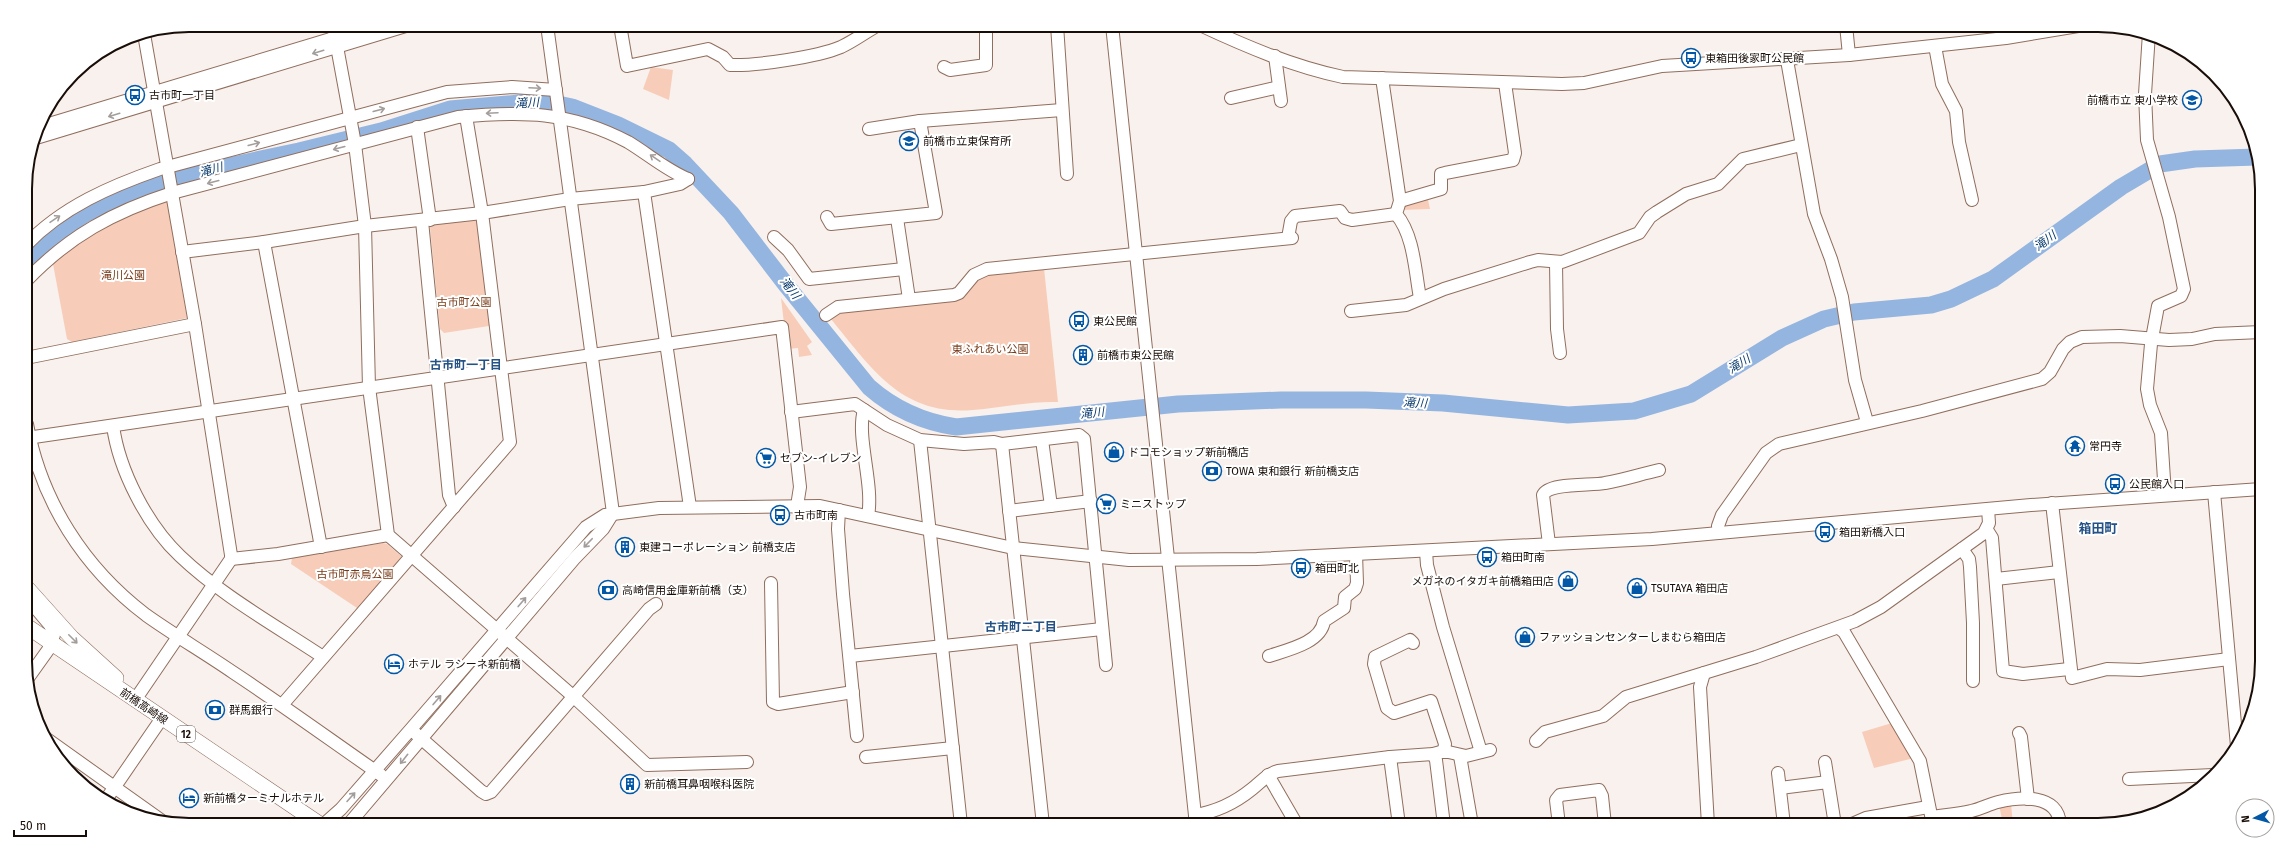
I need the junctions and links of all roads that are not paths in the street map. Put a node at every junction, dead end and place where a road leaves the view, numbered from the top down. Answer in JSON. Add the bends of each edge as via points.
{"nodes":[{"id":1,"x":335,"y":32,"type":"edge"},
{"id":2,"x":360,"y":32,"type":"edge"},
{"id":3,"x":379,"y":32,"type":"edge"},
{"id":4,"x":548,"y":32,"type":"edge"},
{"id":5,"x":621,"y":32,"type":"edge"},
{"id":6,"x":866,"y":32,"type":"edge"},
{"id":7,"x":986,"y":32,"type":"edge"},
{"id":8,"x":1057,"y":32,"type":"edge"},
{"id":9,"x":1113,"y":32,"type":"edge"},
{"id":10,"x":1217,"y":32,"type":"edge"},
{"id":11,"x":1847,"y":32,"type":"edge"},
{"id":12,"x":2034,"y":32,"type":"edge"},
{"id":13,"x":145,"y":38,"type":"edge"},
{"id":14,"x":2149,"y":40,"type":"edge"},
{"id":15,"x":336,"y":42,"type":"junction"},
{"id":16,"x":1935,"y":46,"type":"junction"},
{"id":17,"x":1849,"y":55,"type":"junction"},
{"id":18,"x":1275,"y":56,"type":"junction"},
{"id":19,"x":1787,"y":60,"type":"junction"},
{"id":20,"x":944,"y":67,"type":"dead end"},
{"id":21,"x":1382,"y":78,"type":"junction"},
{"id":22,"x":1505,"y":83,"type":"junction"},
{"id":23,"x":1279,"y":87,"type":"junction"},
{"id":24,"x":556,"y":92,"type":"junction"},
{"id":25,"x":155,"y":98,"type":"junction"},
{"id":26,"x":1231,"y":98,"type":"dead end"},
{"id":27,"x":1281,"y":101,"type":"dead end"},
{"id":28,"x":1062,"y":110,"type":"junction"},
{"id":29,"x":559,"y":115,"type":"junction"},
{"id":30,"x":466,"y":116,"type":"junction"},
{"id":31,"x":351,"y":119,"type":"junction"},
{"id":32,"x":920,"y":120,"type":"junction"},
{"id":33,"x":46,"y":125,"type":"edge"},
{"id":34,"x":416,"y":127,"type":"junction"},
{"id":35,"x":869,"y":129,"type":"dead end"},
{"id":36,"x":41,"y":136,"type":"edge"},
{"id":37,"x":355,"y":142,"type":"junction"},
{"id":38,"x":1802,"y":145,"type":"junction"},
{"id":39,"x":167,"y":167,"type":"junction"},
{"id":40,"x":1067,"y":174,"type":"dead end"},
{"id":41,"x":644,"y":192,"type":"junction"},
{"id":42,"x":172,"y":193,"type":"junction"},
{"id":43,"x":570,"y":198,"type":"junction"},
{"id":44,"x":1972,"y":200,"type":"dead end"},
{"id":45,"x":1400,"y":201,"type":"junction"},
{"id":46,"x":482,"y":213,"type":"junction"},
{"id":47,"x":1396,"y":214,"type":"junction"},
{"id":48,"x":827,"y":217,"type":"dead end"},
{"id":49,"x":897,"y":218,"type":"junction"},
{"id":50,"x":426,"y":221,"type":"junction"},
{"id":51,"x":365,"y":226,"type":"junction"},
{"id":52,"x":774,"y":237,"type":"dead end"},
{"id":53,"x":32,"y":239,"type":"edge"},
{"id":54,"x":264,"y":242,"type":"junction"},
{"id":55,"x":182,"y":252,"type":"junction"},
{"id":56,"x":1136,"y":254,"type":"junction"},
{"id":57,"x":1556,"y":263,"type":"junction"},
{"id":58,"x":904,"y":269,"type":"junction"},
{"id":59,"x":32,"y":275,"type":"edge"},
{"id":60,"x":1420,"y":298,"type":"junction"},
{"id":61,"x":909,"y":299,"type":"junction"},
{"id":62,"x":1351,"y":311,"type":"dead end"},
{"id":63,"x":826,"y":315,"type":"dead end"},
{"id":64,"x":194,"y":324,"type":"junction"},
{"id":65,"x":2255,"y":332,"type":"edge"},
{"id":66,"x":2153,"y":338,"type":"junction"},
{"id":67,"x":665,"y":345,"type":"junction"},
{"id":68,"x":1560,"y":352,"type":"dead end"},
{"id":69,"x":592,"y":354,"type":"junction"},
{"id":70,"x":32,"y":357,"type":"edge"},
{"id":71,"x":501,"y":369,"type":"junction"},
{"id":72,"x":437,"y":378,"type":"junction"},
{"id":73,"x":369,"y":387,"type":"junction"},
{"id":74,"x":291,"y":399,"type":"junction"},
{"id":75,"x":209,"y":410,"type":"junction"},
{"id":76,"x":864,"y":410,"type":"junction"},
{"id":77,"x":791,"y":412,"type":"junction"},
{"id":78,"x":1866,"y":422,"type":"junction"},
{"id":79,"x":114,"y":426,"type":"junction"},
{"id":80,"x":32,"y":437,"type":"edge"},
{"id":81,"x":920,"y":440,"type":"junction"},
{"id":82,"x":1042,"y":440,"type":"junction"},
{"id":83,"x":1002,"y":444,"type":"junction"},
{"id":84,"x":32,"y":449,"type":"edge"},
{"id":85,"x":1659,"y":470,"type":"dead end"},
{"id":86,"x":2255,"y":489,"type":"edge"},
{"id":87,"x":2214,"y":492,"type":"junction"},
{"id":88,"x":2165,"y":495,"type":"junction"},
{"id":89,"x":1091,"y":502,"type":"junction"},
{"id":90,"x":2052,"y":504,"type":"junction"},
{"id":91,"x":798,"y":506,"type":"junction"},
{"id":92,"x":1051,"y":506,"type":"junction"},
{"id":93,"x":454,"y":507,"type":"junction"},
{"id":94,"x":690,"y":507,"type":"junction"},
{"id":95,"x":1988,"y":509,"type":"junction"},
{"id":96,"x":839,"y":510,"type":"junction"},
{"id":97,"x":1009,"y":512,"type":"junction"},
{"id":98,"x":613,"y":513,"type":"junction"},
{"id":99,"x":868,"y":516,"type":"junction"},
{"id":100,"x":1987,"y":530,"type":"junction"},
{"id":101,"x":930,"y":532,"type":"junction"},
{"id":102,"x":1719,"y":534,"type":"junction"},
{"id":103,"x":388,"y":535,"type":"junction"},
{"id":104,"x":1549,"y":544,"type":"junction"},
{"id":105,"x":321,"y":547,"type":"junction"},
{"id":106,"x":1014,"y":548,"type":"junction"},
{"id":107,"x":1962,"y":549,"type":"junction"},
{"id":108,"x":1426,"y":551,"type":"junction"},
{"id":109,"x":1356,"y":554,"type":"junction"},
{"id":110,"x":412,"y":556,"type":"junction"},
{"id":111,"x":1097,"y":558,"type":"junction"},
{"id":112,"x":231,"y":559,"type":"junction"},
{"id":113,"x":1167,"y":560,"type":"junction"},
{"id":114,"x":2059,"y":572,"type":"junction"},
{"id":115,"x":1996,"y":579,"type":"junction"},
{"id":116,"x":771,"y":583,"type":"dead end"},
{"id":117,"x":214,"y":584,"type":"junction"},
{"id":118,"x":32,"y":593,"type":"edge"},
{"id":119,"x":32,"y":604,"type":"edge"},
{"id":120,"x":656,"y":604,"type":"dead end"},
{"id":121,"x":1839,"y":628,"type":"junction"},
{"id":122,"x":1102,"y":629,"type":"junction"},
{"id":123,"x":32,"y":630,"type":"edge"},
{"id":124,"x":502,"y":634,"type":"junction"},
{"id":125,"x":179,"y":636,"type":"junction"},
{"id":126,"x":1022,"y":637,"type":"junction"},
{"id":127,"x":51,"y":642,"type":"junction"},
{"id":128,"x":1413,"y":643,"type":"dead end"},
{"id":129,"x":942,"y":646,"type":"junction"},
{"id":130,"x":850,"y":656,"type":"junction"},
{"id":131,"x":1270,"y":656,"type":"dead end"},
{"id":132,"x":323,"y":657,"type":"junction"},
{"id":133,"x":2229,"y":659,"type":"junction"},
{"id":134,"x":1106,"y":665,"type":"dead end"},
{"id":135,"x":2069,"y":669,"type":"junction"},
{"id":136,"x":32,"y":672,"type":"edge"},
{"id":137,"x":1704,"y":674,"type":"junction"},
{"id":138,"x":1973,"y":681,"type":"dead end"},
{"id":139,"x":853,"y":692,"type":"junction"},
{"id":140,"x":130,"y":696,"type":"junction"},
{"id":141,"x":574,"y":697,"type":"junction"},
{"id":142,"x":282,"y":705,"type":"junction"},
{"id":143,"x":162,"y":718,"type":"junction"},
{"id":144,"x":411,"y":729,"type":"junction"},
{"id":145,"x":2018,"y":733,"type":"dead end"},
{"id":146,"x":2236,"y":735,"type":"edge"},
{"id":147,"x":857,"y":736,"type":"dead end"},
{"id":148,"x":420,"y":738,"type":"junction"},
{"id":149,"x":1536,"y":741,"type":"dead end"},
{"id":150,"x":57,"y":746,"type":"edge"},
{"id":151,"x":953,"y":748,"type":"junction"},
{"id":152,"x":1439,"y":753,"type":"junction"},
{"id":153,"x":1460,"y":756,"type":"junction"},
{"id":154,"x":866,"y":757,"type":"dead end"},
{"id":155,"x":1390,"y":757,"type":"junction"},
{"id":156,"x":747,"y":762,"type":"dead end"},
{"id":157,"x":1825,"y":762,"type":"dead end"},
{"id":158,"x":375,"y":770,"type":"junction"},
{"id":159,"x":1778,"y":773,"type":"dead end"},
{"id":160,"x":1268,"y":775,"type":"junction"},
{"id":161,"x":2205,"y":775,"type":"edge"},
{"id":162,"x":2129,"y":779,"type":"dead end"},
{"id":163,"x":388,"y":780,"type":"junction"},
{"id":164,"x":1828,"y":782,"type":"junction"},
{"id":165,"x":116,"y":787,"type":"junction"},
{"id":166,"x":1780,"y":788,"type":"junction"},
{"id":167,"x":109,"y":796,"type":"edge"},
{"id":168,"x":2028,"y":799,"type":"junction"},
{"id":169,"x":152,"y":814,"type":"edge"},
{"id":170,"x":1931,"y":816,"type":"edge"},
{"id":171,"x":312,"y":818,"type":"edge"},
{"id":172,"x":330,"y":818,"type":"edge"},
{"id":173,"x":354,"y":818,"type":"edge"},
{"id":174,"x":960,"y":818,"type":"edge"},
{"id":175,"x":1042,"y":818,"type":"edge"},
{"id":176,"x":1195,"y":818,"type":"edge"},
{"id":177,"x":1199,"y":818,"type":"edge"},
{"id":178,"x":1292,"y":818,"type":"edge"},
{"id":179,"x":1398,"y":818,"type":"edge"},
{"id":180,"x":1443,"y":818,"type":"edge"},
{"id":181,"x":1471,"y":818,"type":"edge"},
{"id":182,"x":1558,"y":818,"type":"edge"},
{"id":183,"x":1604,"y":818,"type":"edge"},
{"id":184,"x":1708,"y":818,"type":"edge"},
{"id":185,"x":1783,"y":818,"type":"edge"},
{"id":186,"x":1834,"y":818,"type":"edge"},
{"id":187,"x":1866,"y":818,"type":"edge"},
{"id":188,"x":2057,"y":818,"type":"edge"}],
"edges":[{"from":1,"to":15,"type":"street"},
{"from":2,"to":15,"type":"street"},
{"from":3,"to":15,"type":"street"},
{"from":4,"to":24,"type":"street"},
{"from":5,"to":6,"type":"street","via":[[627,66],[708,49],[723,57],[730,65],[750,65],[826,52]]},
{"from":7,"to":20,"type":"street","via":[[986,65],[950,70]]},
{"from":8,"to":28,"type":"street"},
{"from":9,"to":56,"type":"street"},
{"from":10,"to":18,"type":"street"},
{"from":11,"to":17,"type":"street"},
{"from":12,"to":16,"type":"street"},
{"from":13,"to":25,"type":"street"},
{"from":14,"to":66,"type":"street","via":[[2145,104],[2147,140],[2171,224],[2184,293],[2158,306]]},
{"from":15,"to":25,"type":"street"},
{"from":15,"to":31,"type":"street"},
{"from":16,"to":17,"type":"street"},
{"from":16,"to":44,"type":"street","via":[[1942,84],[1956,111],[1959,142]]},
{"from":17,"to":19,"type":"street"},
{"from":18,"to":21,"type":"street","via":[[1336,76]]},
{"from":18,"to":23,"type":"street"},
{"from":19,"to":22,"type":"street","via":[[1662,66],[1573,84]]},
{"from":19,"to":38,"type":"street"},
{"from":21,"to":22,"type":"street"},
{"from":21,"to":45,"type":"street"},
{"from":22,"to":45,"type":"street","via":[[1515,153],[1513,160],[1441,174],[1441,189]]},
{"from":23,"to":26,"type":"street"},
{"from":23,"to":27,"type":"street"},
{"from":24,"to":29,"type":"street"},
{"from":31,"to":24,"type":"street","one_way":true,"via":[[447,92],[512,87]]},
{"from":25,"to":33,"type":"street"},
{"from":25,"to":36,"type":"street","one_way":true},
{"from":25,"to":39,"type":"street"},
{"from":28,"to":32,"type":"street"},
{"from":28,"to":40,"type":"street"},
{"from":29,"to":30,"type":"street","one_way":true,"via":[[514,113]]},
{"from":41,"to":29,"type":"street","one_way":true,"via":[[680,184],[688,179],[626,141]]},
{"from":29,"to":43,"type":"street"},
{"from":30,"to":34,"type":"street"},
{"from":30,"to":46,"type":"street"},
{"from":31,"to":37,"type":"street"},
{"from":39,"to":31,"type":"street","one_way":true},
{"from":32,"to":35,"type":"street"},
{"from":32,"to":49,"type":"street","via":[[936,213]]},
{"from":34,"to":37,"type":"street"},
{"from":34,"to":50,"type":"street"},
{"from":37,"to":42,"type":"street","one_way":true},
{"from":37,"to":51,"type":"street"},
{"from":38,"to":57,"type":"street","via":[[1743,159],[1718,184],[1686,194],[1657,212],[1650,217],[1639,233]]},
{"from":38,"to":78,"type":"street","via":[[1814,214],[1831,259],[1842,302],[1855,380]]},
{"from":39,"to":42,"type":"street"},
{"from":53,"to":39,"type":"street","one_way":true,"via":[[46,226],[82,202],[125,181]]},
{"from":41,"to":43,"type":"street"},
{"from":41,"to":67,"type":"street"},
{"from":42,"to":55,"type":"street"},
{"from":42,"to":59,"type":"street","via":[[133,206],[81,233],[55,252]]},
{"from":43,"to":46,"type":"street"},
{"from":43,"to":69,"type":"street"},
{"from":45,"to":47,"type":"street"},
{"from":46,"to":50,"type":"street"},
{"from":46,"to":71,"type":"street"},
{"from":47,"to":56,"type":"street","via":[[1352,220],[1345,218],[1340,211],[1295,216],[1291,220],[1290,238]]},
{"from":47,"to":60,"type":"street","via":[[1404,223],[1408,236]]},
{"from":48,"to":49,"type":"street","via":[[831,224]]},
{"from":49,"to":58,"type":"street"},
{"from":50,"to":51,"type":"street"},
{"from":50,"to":72,"type":"street"},
{"from":51,"to":54,"type":"street"},
{"from":51,"to":73,"type":"street"},
{"from":52,"to":58,"type":"street","via":[[788,250],[809,279]]},
{"from":54,"to":55,"type":"street"},
{"from":54,"to":74,"type":"street"},
{"from":55,"to":64,"type":"street"},
{"from":56,"to":61,"type":"street","via":[[987,269],[974,275],[959,293]]},
{"from":56,"to":113,"type":"street"},
{"from":57,"to":60,"type":"street","via":[[1542,260],[1530,262]]},
{"from":57,"to":68,"type":"street"},
{"from":58,"to":61,"type":"street"},
{"from":60,"to":62,"type":"street","via":[[1396,308]]},
{"from":61,"to":63,"type":"street","via":[[838,307]]},
{"from":64,"to":70,"type":"street"},
{"from":64,"to":75,"type":"street"},
{"from":65,"to":66,"type":"street","via":[[2215,334],[2181,340]]},
{"from":66,"to":78,"type":"street","via":[[2082,336],[2063,349],[2050,372],[2042,379],[1878,422]]},
{"from":66,"to":88,"type":"street","via":[[2147,388],[2150,405],[2161,433]]},
{"from":67,"to":69,"type":"street"},
{"from":67,"to":77,"type":"street","via":[[782,327]]},
{"from":67,"to":94,"type":"street"},
{"from":69,"to":71,"type":"street"},
{"from":69,"to":98,"type":"street"},
{"from":71,"to":72,"type":"street"},
{"from":71,"to":93,"type":"street","via":[[510,442]]},
{"from":72,"to":73,"type":"street"},
{"from":72,"to":93,"type":"street","via":[[448,495]]},
{"from":73,"to":74,"type":"street"},
{"from":73,"to":103,"type":"street"},
{"from":74,"to":75,"type":"street"},
{"from":74,"to":105,"type":"street"},
{"from":75,"to":79,"type":"street"},
{"from":75,"to":112,"type":"street"},
{"from":76,"to":77,"type":"street","via":[[855,404]]},
{"from":76,"to":81,"type":"street","via":[[887,425]]},
{"from":76,"to":99,"type":"street","via":[[862,423],[870,499]]},
{"from":77,"to":91,"type":"street","via":[[800,487]]},
{"from":78,"to":102,"type":"street","via":[[1779,444],[1770,449],[1722,515],[1718,526]]},
{"from":79,"to":80,"type":"street"},
{"from":79,"to":117,"type":"street","via":[[124,468],[145,512],[175,551]]},
{"from":81,"to":83,"type":"street"},
{"from":81,"to":101,"type":"street"},
{"from":82,"to":83,"type":"street"},
{"from":82,"to":89,"type":"street","via":[[1078,435],[1084,439]]},
{"from":82,"to":92,"type":"street"},
{"from":83,"to":97,"type":"street"},
{"from":84,"to":125,"type":"street","via":[[59,516],[84,555],[118,592]]},
{"from":85,"to":104,"type":"street","via":[[1605,483],[1566,485],[1546,492],[1544,495]]},
{"from":86,"to":87,"type":"street"},
{"from":87,"to":88,"type":"street"},
{"from":87,"to":133,"type":"street"},
{"from":88,"to":90,"type":"street"},
{"from":89,"to":92,"type":"street"},
{"from":89,"to":111,"type":"street"},
{"from":90,"to":95,"type":"street"},
{"from":90,"to":114,"type":"street"},
{"from":91,"to":94,"type":"street"},
{"from":91,"to":96,"type":"street","via":[[820,506]]},
{"from":92,"to":97,"type":"street"},
{"from":93,"to":110,"type":"street"},
{"from":94,"to":98,"type":"street"},
{"from":95,"to":100,"type":"street"},
{"from":95,"to":102,"type":"street"},
{"from":96,"to":99,"type":"street"},
{"from":96,"to":130,"type":"street","via":[[842,587]]},
{"from":97,"to":106,"type":"street"},
{"from":98,"to":124,"type":"street","via":[[586,526]]},
{"from":99,"to":101,"type":"street"},
{"from":100,"to":107,"type":"street"},
{"from":100,"to":115,"type":"street","via":[[1992,538]]},
{"from":101,"to":106,"type":"street"},
{"from":101,"to":129,"type":"street"},
{"from":102,"to":104,"type":"street"},
{"from":103,"to":105,"type":"street"},
{"from":103,"to":110,"type":"street"},
{"from":104,"to":108,"type":"street"},
{"from":105,"to":112,"type":"street"},
{"from":106,"to":111,"type":"street"},
{"from":106,"to":126,"type":"street"},
{"from":107,"to":121,"type":"street","via":[[1881,607]]},
{"from":107,"to":138,"type":"street","via":[[1969,559],[1970,567]]},
{"from":108,"to":109,"type":"street"},
{"from":108,"to":153,"type":"street","via":[[1427,565],[1443,627],[1486,751]]},
{"from":109,"to":113,"type":"street"},
{"from":109,"to":131,"type":"street","via":[[1357,583],[1355,589],[1345,597],[1344,608],[1324,622],[1318,634],[1297,647]]},
{"from":110,"to":124,"type":"street"},
{"from":110,"to":132,"type":"street"},
{"from":111,"to":113,"type":"street"},
{"from":111,"to":122,"type":"street"},
{"from":112,"to":117,"type":"street"},
{"from":113,"to":176,"type":"street"},
{"from":114,"to":115,"type":"street"},
{"from":114,"to":135,"type":"street"},
{"from":115,"to":135,"type":"street","via":[[2003,671],[2023,674]]},
{"from":116,"to":139,"type":"street","via":[[773,702],[778,704]]},
{"from":117,"to":125,"type":"street"},
{"from":117,"to":132,"type":"street"},
{"from":118,"to":140,"type":"main road","one_way":true,"via":[[72,638],[114,676]]},
{"from":119,"to":127,"type":"street","via":[[53,630]]},
{"from":120,"to":141,"type":"street"},
{"from":121,"to":137,"type":"street"},
{"from":121,"to":170,"type":"street","via":[[1844,632],[1920,761]]},
{"from":122,"to":126,"type":"street"},
{"from":122,"to":134,"type":"street"},
{"from":123,"to":127,"type":"main road","name":"前橋高崎線","number":"12"},
{"from":124,"to":141,"type":"street"},
{"from":144,"to":124,"type":"street","one_way":true},
{"from":124,"to":148,"type":"street"},
{"from":125,"to":140,"type":"street"},
{"from":125,"to":142,"type":"street"},
{"from":126,"to":129,"type":"street"},
{"from":126,"to":175,"type":"street"},
{"from":127,"to":136,"type":"street"},
{"from":127,"to":140,"type":"main road","name":"前橋高崎線","number":"12"},
{"from":128,"to":152,"type":"street","via":[[1410,640],[1375,657],[1374,664],[1387,708],[1394,713],[1431,702],[1445,744]]},
{"from":129,"to":130,"type":"street"},
{"from":129,"to":151,"type":"street"},
{"from":130,"to":139,"type":"street"},
{"from":132,"to":142,"type":"street"},
{"from":133,"to":135,"type":"street","via":[[2140,670],[2107,669],[2074,678],[2070,676]]},
{"from":133,"to":146,"type":"street"},
{"from":137,"to":149,"type":"street","via":[[1626,697],[1604,716],[1546,732]]},
{"from":137,"to":184,"type":"street","via":[[1700,687]]},
{"from":139,"to":147,"type":"street"},
{"from":140,"to":143,"type":"main road","name":"前橋高崎線","number":"12"},
{"from":141,"to":148,"type":"street","via":[[491,792],[486,794]]},
{"from":141,"to":156,"type":"street","via":[[647,765]]},
{"from":142,"to":158,"type":"street"},
{"from":143,"to":165,"type":"street"},
{"from":143,"to":171,"type":"main road","name":"前橋高崎線","number":"12"},
{"from":144,"to":148,"type":"street"},
{"from":144,"to":158,"type":"street"},
{"from":145,"to":168,"type":"street","via":[[2021,737]]},
{"from":148,"to":163,"type":"street","one_way":true},
{"from":150,"to":165,"type":"street"},
{"from":151,"to":154,"type":"street"},
{"from":151,"to":174,"type":"street"},
{"from":152,"to":153,"type":"street"},
{"from":152,"to":155,"type":"street"},
{"from":152,"to":180,"type":"street","via":[[1436,760]]},
{"from":153,"to":181,"type":"street"},
{"from":155,"to":160,"type":"street","via":[[1278,771]]},
{"from":155,"to":179,"type":"street"},
{"from":157,"to":164,"type":"street"},
{"from":158,"to":163,"type":"street"},
{"from":172,"to":158,"type":"street","one_way":true},
{"from":159,"to":166,"type":"street"},
{"from":160,"to":177,"type":"street","via":[[1246,793]]},
{"from":160,"to":178,"type":"street"},
{"from":161,"to":162,"type":"street"},
{"from":163,"to":173,"type":"street"},
{"from":164,"to":166,"type":"street"},
{"from":164,"to":186,"type":"street"},
{"from":165,"to":167,"type":"street"},
{"from":165,"to":169,"type":"street"},
{"from":166,"to":185,"type":"street"},
{"from":168,"to":170,"type":"street","via":[[1999,801],[1972,811]]},
{"from":168,"to":188,"type":"street","via":[[2046,801],[2054,809]]},
{"from":170,"to":187,"type":"street"},
{"from":182,"to":183,"type":"street","via":[[1556,800],[1560,795],[1599,790]]}]}
